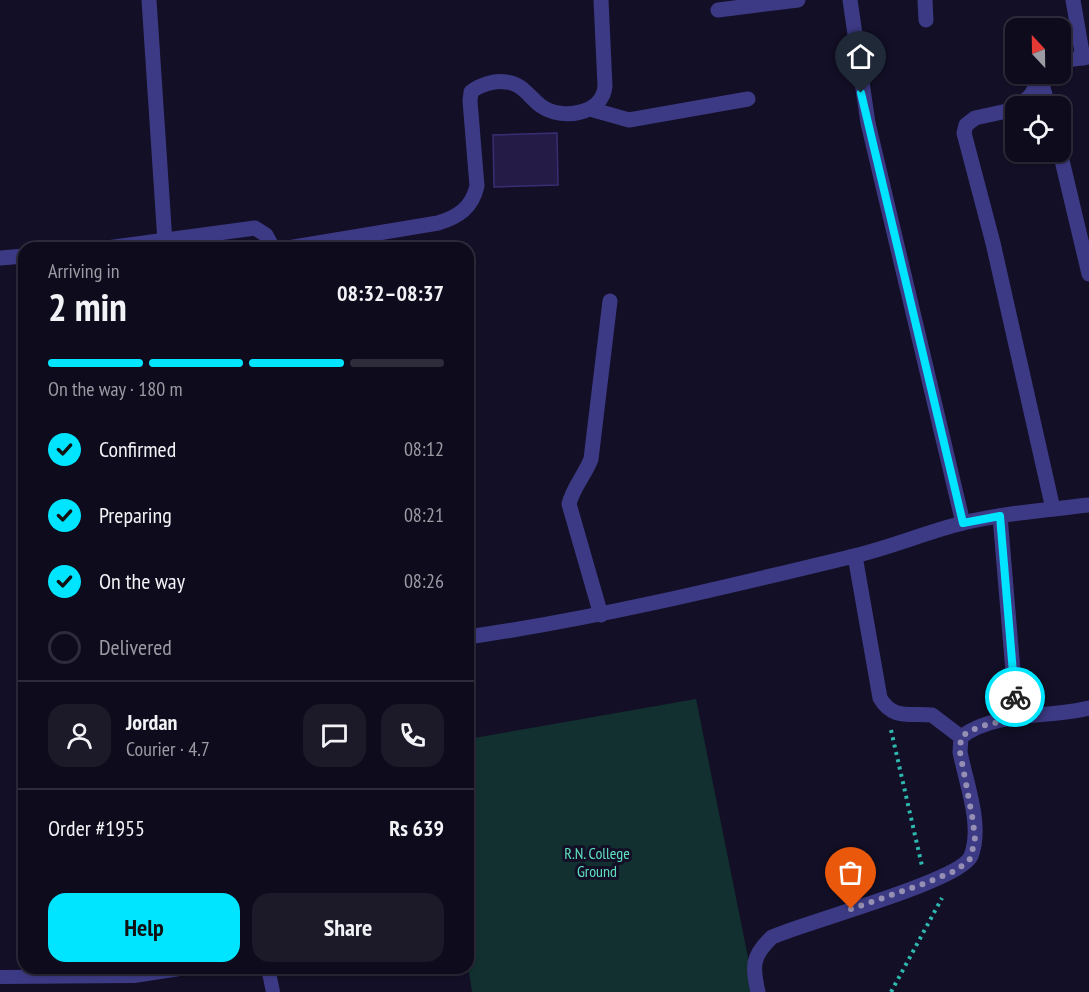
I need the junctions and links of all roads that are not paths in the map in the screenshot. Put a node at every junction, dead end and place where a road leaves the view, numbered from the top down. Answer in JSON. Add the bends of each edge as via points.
{"nodes":[{"id":1,"x":149,"y":0,"type":"edge"},
{"id":2,"x":601,"y":0,"type":"edge"},
{"id":3,"x":798,"y":0,"type":"edge"},
{"id":4,"x":850,"y":0,"type":"edge"},
{"id":5,"x":925,"y":0,"type":"edge"},
{"id":6,"x":1072,"y":0,"type":"edge"},
{"id":7,"x":717,"y":10,"type":"dead end"},
{"id":8,"x":926,"y":20,"type":"dead end"},
{"id":9,"x":1086,"y":57,"type":"edge"},
{"id":10,"x":1071,"y":59,"type":"edge"},
{"id":11,"x":748,"y":99,"type":"dead end"},
{"id":12,"x":590,"y":109,"type":"junction"},
{"id":13,"x":1005,"y":111,"type":"edge"},
{"id":14,"x":1062,"y":162,"type":"edge"},
{"id":15,"x":165,"y":242,"type":"joint"},
{"id":16,"x":270,"y":242,"type":"edge"},
{"id":17,"x":324,"y":242,"type":"edge"},
{"id":18,"x":18,"y":256,"type":"edge"},
{"id":19,"x":0,"y":258,"type":"edge"},
{"id":20,"x":1089,"y":274,"type":"edge"},
{"id":21,"x":610,"y":301,"type":"dead end"},
{"id":22,"x":1089,"y":505,"type":"edge"},
{"id":23,"x":1053,"y":509,"type":"junction"},
{"id":24,"x":1000,"y":516,"type":"junction"},
{"id":25,"x":963,"y":523,"type":"junction"},
{"id":26,"x":855,"y":556,"type":"junction"},
{"id":27,"x":601,"y":615,"type":"junction"},
{"id":28,"x":474,"y":636,"type":"edge"},
{"id":29,"x":1089,"y":708,"type":"edge"},
{"id":30,"x":1017,"y":719,"type":"junction"},
{"id":31,"x":961,"y":737,"type":"junction"},
{"id":32,"x":147,"y":974,"type":"edge"},
{"id":33,"x":269,"y":974,"type":"edge"},
{"id":34,"x":0,"y":977,"type":"edge"},
{"id":35,"x":273,"y":992,"type":"edge"},
{"id":36,"x":758,"y":992,"type":"edge"}],
"edges":[{"from":1,"to":15,"type":"street"},
{"from":2,"to":12,"type":"street","via":[[604,97]]},
{"from":3,"to":7,"type":"street"},
{"from":4,"to":25,"type":"street","via":[[868,123]]},
{"from":5,"to":8,"type":"street"},
{"from":6,"to":9,"type":"street"},
{"from":9,"to":10,"type":"street"},
{"from":11,"to":12,"type":"street","via":[[628,120]]},
{"from":12,"to":17,"type":"street","via":[[550,110],[505,81],[478,86],[471,92],[470,102],[477,186],[474,199],[465,210],[438,223]]},
{"from":13,"to":23,"type":"street","via":[[975,118],[966,124],[964,134],[993,243]]},
{"from":14,"to":20,"type":"street"},
{"from":15,"to":16,"type":"street","via":[[255,228]]},
{"from":18,"to":19,"type":"street"},
{"from":21,"to":27,"type":"street","via":[[591,459],[568,504]]},
{"from":22,"to":23,"type":"street"},
{"from":23,"to":24,"type":"street"},
{"from":24,"to":25,"type":"street"},
{"from":24,"to":30,"type":"street"},
{"from":25,"to":26,"type":"street"},
{"from":26,"to":27,"type":"street"},
{"from":26,"to":31,"type":"street","via":[[876,684],[886,709],[898,716],[932,715]]},
{"from":27,"to":28,"type":"street"},
{"from":29,"to":30,"type":"street"},
{"from":30,"to":31,"type":"street","via":[[972,729]]},
{"from":31,"to":36,"type":"street","via":[[960,752],[975,840],[970,859],[957,870],[926,883],[788,929],[772,938],[758,951],[754,967]]},
{"from":32,"to":34,"type":"lane"},
{"from":33,"to":35,"type":"lane"}]}
